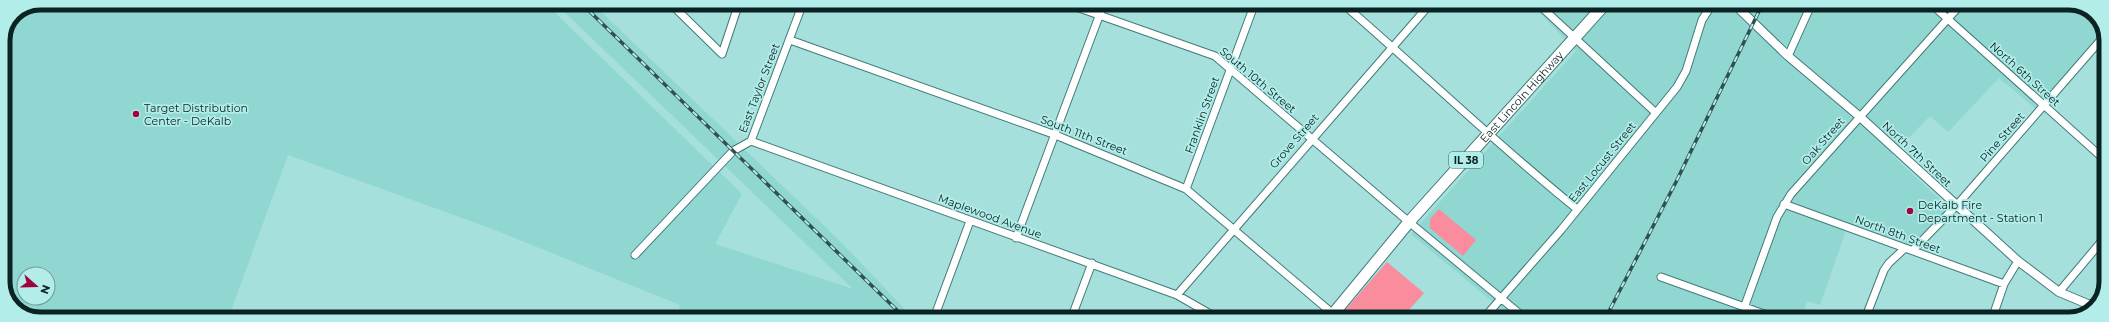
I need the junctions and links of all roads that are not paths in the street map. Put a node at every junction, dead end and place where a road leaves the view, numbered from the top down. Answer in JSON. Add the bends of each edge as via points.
{"nodes":[{"id":1,"x":677,"y":10,"type":"edge"},
{"id":2,"x":737,"y":10,"type":"edge"},
{"id":3,"x":801,"y":10,"type":"edge"},
{"id":4,"x":1085,"y":10,"type":"edge"},
{"id":5,"x":1101,"y":10,"type":"edge"},
{"id":6,"x":1252,"y":10,"type":"edge"},
{"id":7,"x":1350,"y":10,"type":"edge"},
{"id":8,"x":1425,"y":10,"type":"edge"},
{"id":9,"x":1545,"y":10,"type":"edge"},
{"id":10,"x":1600,"y":10,"type":"edge"},
{"id":11,"x":1708,"y":10,"type":"edge"},
{"id":12,"x":1740,"y":10,"type":"edge"},
{"id":13,"x":1809,"y":10,"type":"edge"},
{"id":14,"x":1937,"y":10,"type":"edge"},
{"id":15,"x":1956,"y":10,"type":"edge"},
{"id":16,"x":1099,"y":15,"type":"junction"},
{"id":17,"x":1948,"y":20,"type":"junction"},
{"id":18,"x":1575,"y":37,"type":"junction"},
{"id":19,"x":790,"y":40,"type":"junction"},
{"id":20,"x":2099,"y":42,"type":"edge"},
{"id":21,"x":1393,"y":47,"type":"junction"},
{"id":22,"x":1788,"y":56,"type":"junction"},
{"id":23,"x":1231,"y":69,"type":"junction"},
{"id":24,"x":2044,"y":105,"type":"junction"},
{"id":25,"x":1656,"y":113,"type":"junction"},
{"id":26,"x":1859,"y":116,"type":"junction"},
{"id":27,"x":1054,"y":134,"type":"junction"},
{"id":28,"x":1489,"y":135,"type":"junction"},
{"id":29,"x":1311,"y":138,"type":"junction"},
{"id":30,"x":751,"y":141,"type":"junction"},
{"id":31,"x":2099,"y":155,"type":"edge"},
{"id":32,"x":1186,"y":189,"type":"junction"},
{"id":33,"x":1784,"y":204,"type":"junction"},
{"id":34,"x":1957,"y":205,"type":"junction"},
{"id":35,"x":1577,"y":209,"type":"junction"},
{"id":36,"x":970,"y":221,"type":"junction"},
{"id":37,"x":1409,"y":222,"type":"junction"},
{"id":38,"x":1232,"y":229,"type":"junction"},
{"id":39,"x":1016,"y":238,"type":"junction"},
{"id":40,"x":2099,"y":244,"type":"edge"},
{"id":41,"x":1904,"y":249,"type":"junction"},
{"id":42,"x":1913,"y":250,"type":"junction"},
{"id":43,"x":635,"y":255,"type":"dead end"},
{"id":44,"x":2018,"y":262,"type":"junction"},
{"id":45,"x":1092,"y":263,"type":"junction"},
{"id":46,"x":1661,"y":277,"type":"dead end"},
{"id":47,"x":2004,"y":284,"type":"junction"},
{"id":48,"x":2059,"y":292,"type":"junction"},
{"id":49,"x":1177,"y":295,"type":"junction"},
{"id":50,"x":1500,"y":298,"type":"junction"},
{"id":51,"x":2089,"y":305,"type":"edge"},
{"id":52,"x":1745,"y":307,"type":"junction"},
{"id":53,"x":937,"y":312,"type":"edge"},
{"id":54,"x":1074,"y":312,"type":"edge"},
{"id":55,"x":1207,"y":312,"type":"edge"},
{"id":56,"x":1328,"y":312,"type":"edge"},
{"id":57,"x":1338,"y":312,"type":"edge"},
{"id":58,"x":1489,"y":312,"type":"edge"},
{"id":59,"x":1517,"y":312,"type":"edge"},
{"id":60,"x":1743,"y":312,"type":"edge"},
{"id":61,"x":1759,"y":312,"type":"edge"},
{"id":62,"x":1868,"y":312,"type":"edge"},
{"id":63,"x":1994,"y":312,"type":"edge"}],
"edges":[{"from":1,"to":2,"type":"street","via":[[722,54]]},
{"from":3,"to":19,"type":"street","name":"East Taylor Street"},
{"from":4,"to":16,"type":"street","name":"South 10th Street"},
{"from":5,"to":16,"type":"street"},
{"from":6,"to":23,"type":"street","name":"Franklin Street"},
{"from":7,"to":21,"type":"street"},
{"from":8,"to":21,"type":"street","name":"Grove Street"},
{"from":9,"to":18,"type":"street"},
{"from":10,"to":18,"type":"main road","name":"East Lincoln Highway","number":"IL 38"},
{"from":11,"to":25,"type":"street","name":"East Locust Street","via":[[1702,20],[1681,81]]},
{"from":12,"to":22,"type":"street","name":"North 7th Street"},
{"from":13,"to":22,"type":"street"},
{"from":14,"to":17,"type":"street","name":"North 6th Street"},
{"from":15,"to":17,"type":"street","name":"Oak Street"},
{"from":16,"to":23,"type":"street","name":"South 10th Street","via":[[1215,56]]},
{"from":16,"to":27,"type":"street"},
{"from":17,"to":24,"type":"street","name":"North 6th Street"},
{"from":17,"to":26,"type":"street","name":"Oak Street"},
{"from":18,"to":25,"type":"street"},
{"from":18,"to":28,"type":"main road","name":"East Lincoln Highway","number":"IL 38"},
{"from":19,"to":27,"type":"street","name":"South 11th Street"},
{"from":19,"to":30,"type":"street","name":"East Taylor Street"},
{"from":20,"to":24,"type":"street","name":"Pine Street"},
{"from":21,"to":28,"type":"street"},
{"from":21,"to":29,"type":"street","name":"Grove Street"},
{"from":22,"to":26,"type":"street","name":"North 7th Street"},
{"from":23,"to":29,"type":"street","name":"South 10th Street"},
{"from":23,"to":32,"type":"street","name":"Franklin Street"},
{"from":24,"to":31,"type":"street","name":"North 6th Street"},
{"from":24,"to":34,"type":"street","name":"Pine Street"},
{"from":25,"to":35,"type":"street","name":"East Locust Street"},
{"from":26,"to":33,"type":"street","name":"Oak Street"},
{"from":26,"to":34,"type":"street","name":"North 7th Street"},
{"from":27,"to":32,"type":"street","name":"South 11th Street"},
{"from":27,"to":39,"type":"street"},
{"from":28,"to":35,"type":"street"},
{"from":28,"to":37,"type":"main road","name":"East Lincoln Highway","number":"IL 38"},
{"from":29,"to":37,"type":"street","name":"South 10th Street"},
{"from":29,"to":38,"type":"street","name":"Grove Street"},
{"from":30,"to":36,"type":"street","name":"Maplewood Avenue"},
{"from":30,"to":43,"type":"street","name":"East Taylor Street","via":[[734,151]]},
{"from":32,"to":38,"type":"street","name":"South 11th Street"},
{"from":33,"to":41,"type":"street","name":"North 8th Street"},
{"from":33,"to":52,"type":"street","name":"Oak Street"},
{"from":34,"to":42,"type":"street","name":"Pine Street"},
{"from":34,"to":44,"type":"street","name":"North 7th Street"},
{"from":35,"to":50,"type":"street","name":"East Locust Street"},
{"from":36,"to":39,"type":"street","name":"Maplewood Avenue"},
{"from":36,"to":53,"type":"street"},
{"from":37,"to":50,"type":"street","name":"South 10th Street"},
{"from":37,"to":57,"type":"main road","name":"East Lincoln Highway","number":"IL 38"},
{"from":38,"to":49,"type":"street","name":"Grove Street"},
{"from":38,"to":56,"type":"street","name":"South 11th Street"},
{"from":39,"to":45,"type":"street","name":"Maplewood Avenue"},
{"from":40,"to":48,"type":"street"},
{"from":41,"to":42,"type":"street","name":"North 8th Street"},
{"from":41,"to":62,"type":"street","via":[[1888,263]]},
{"from":42,"to":47,"type":"street","name":"North 8th Street"},
{"from":44,"to":47,"type":"street"},
{"from":44,"to":48,"type":"street","name":"North 7th Street"},
{"from":45,"to":49,"type":"street","name":"Maplewood Avenue"},
{"from":45,"to":54,"type":"street"},
{"from":46,"to":52,"type":"street"},
{"from":47,"to":63,"type":"street"},
{"from":48,"to":51,"type":"street","name":"North 7th Street"},
{"from":49,"to":55,"type":"street","name":"Maplewood Avenue"},
{"from":50,"to":58,"type":"street","name":"East Locust Street"},
{"from":50,"to":59,"type":"street","name":"South 10th Street"},
{"from":52,"to":60,"type":"street","name":"Oak Street"},
{"from":52,"to":61,"type":"street"}]}
